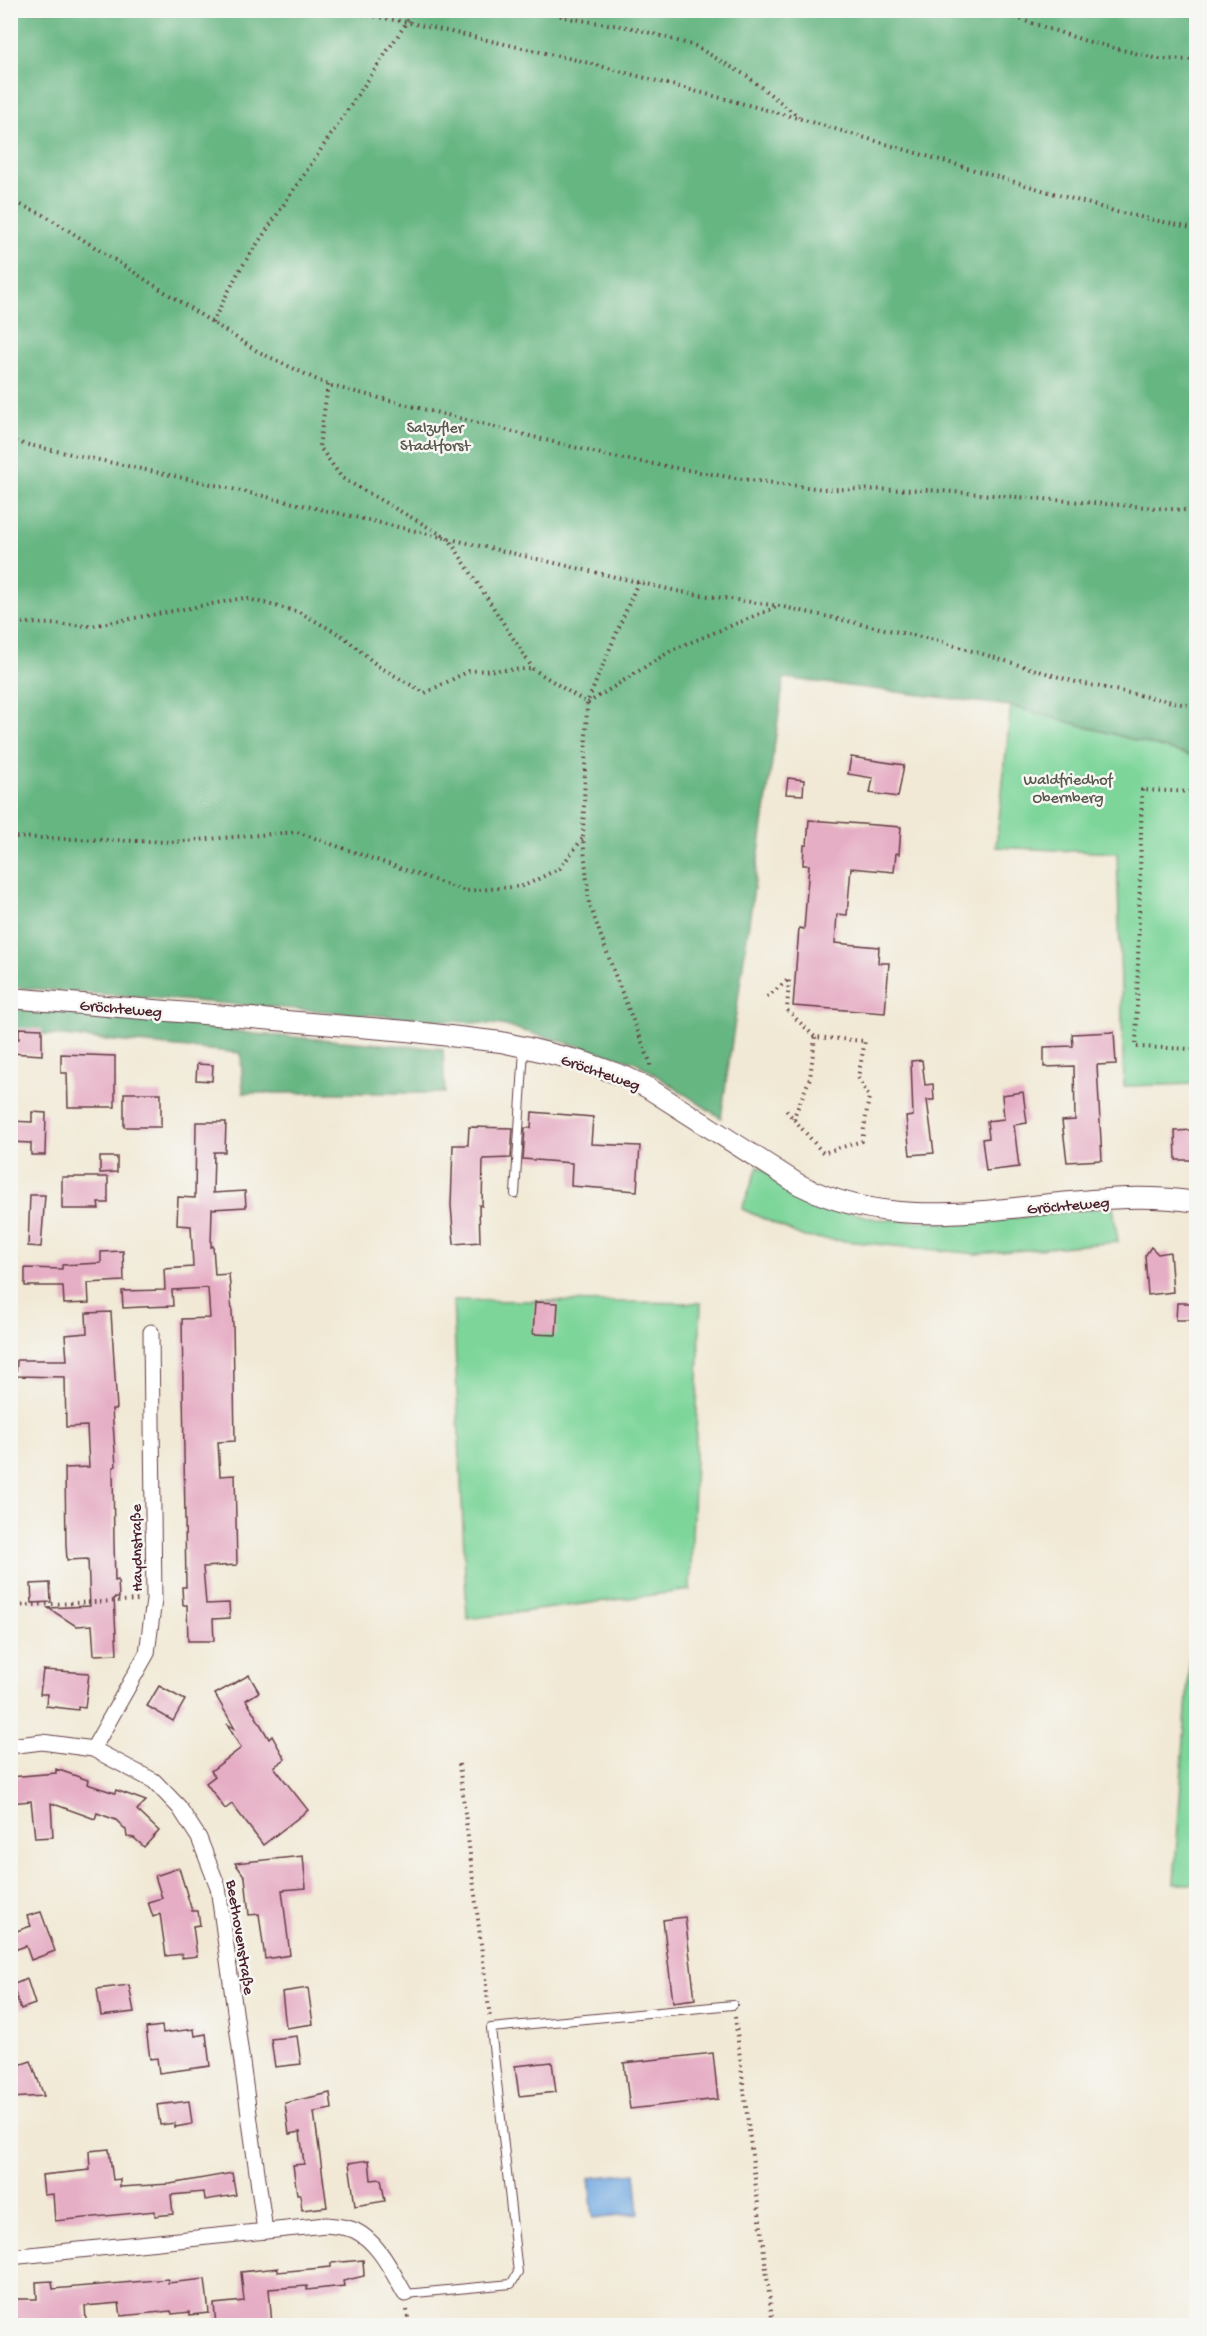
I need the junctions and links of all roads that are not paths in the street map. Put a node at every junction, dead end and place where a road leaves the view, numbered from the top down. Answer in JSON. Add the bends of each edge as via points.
{"nodes":[{"id":1,"x":10,"y":998,"type":"edge"},
{"id":2,"x":524,"y":1047,"type":"junction"},
{"id":3,"x":515,"y":1194,"type":"dead end"},
{"id":4,"x":1197,"y":1202,"type":"edge"},
{"id":5,"x":151,"y":1332,"type":"dead end"},
{"id":6,"x":10,"y":1746,"type":"edge"},
{"id":7,"x":93,"y":1749,"type":"junction"},
{"id":8,"x":733,"y":2005,"type":"road end"},
{"id":9,"x":265,"y":2231,"type":"junction"},
{"id":10,"x":10,"y":2257,"type":"edge"},
{"id":11,"x":405,"y":2294,"type":"joint"}],
"edges":[{"from":1,"to":2,"type":"street","name":"Gröchteweg","via":[[406,1031]]},
{"from":2,"to":3,"type":"lane"},
{"from":2,"to":4,"type":"street","name":"Gröchteweg","via":[[626,1077],[798,1184],[856,1207],[944,1214],[1110,1199]]},
{"from":5,"to":7,"type":"street","name":"Haydnstraße","via":[[154,1600],[147,1653]]},
{"from":6,"to":7,"type":"street","name":"Beethovenstraße","via":[[42,1742]]},
{"from":7,"to":9,"type":"street","name":"Beethovenstraße","via":[[154,1781],[179,1807],[199,1838],[218,1887]]},
{"from":8,"to":11,"type":"lane","via":[[491,2028],[518,2273],[511,2284]]},
{"from":9,"to":10,"type":"street"},
{"from":9,"to":11,"type":"street","via":[[326,2225],[354,2230],[382,2255]]}]}
